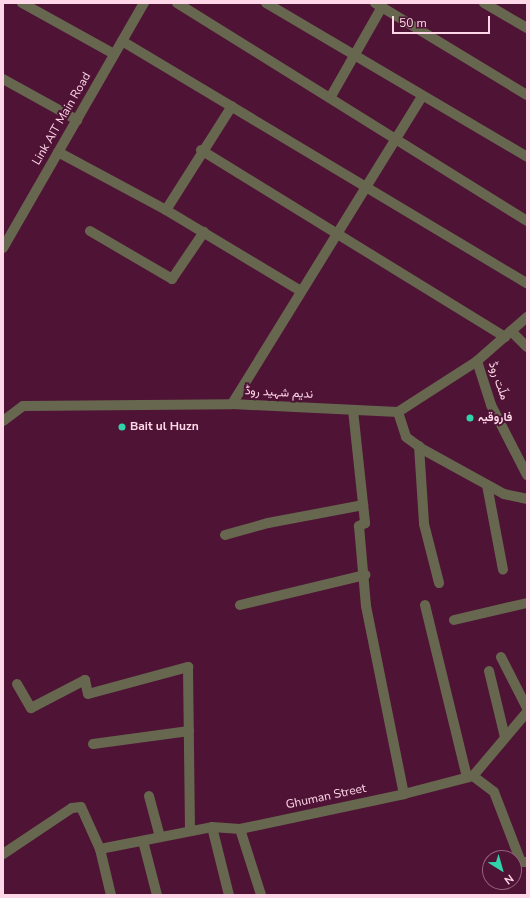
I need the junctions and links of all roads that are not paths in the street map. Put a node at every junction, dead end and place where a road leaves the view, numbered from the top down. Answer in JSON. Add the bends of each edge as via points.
{"nodes":[{"id":1,"x":22,"y":3,"type":"edge"},
{"id":2,"x":144,"y":3,"type":"edge"},
{"id":3,"x":177,"y":3,"type":"edge"},
{"id":4,"x":266,"y":3,"type":"edge"},
{"id":5,"x":484,"y":3,"type":"edge"},
{"id":6,"x":379,"y":5,"type":"edge"},
{"id":7,"x":527,"y":28,"type":"edge"},
{"id":8,"x":122,"y":41,"type":"junction"},
{"id":9,"x":114,"y":54,"type":"junction"},
{"id":10,"x":355,"y":56,"type":"junction"},
{"id":11,"x":3,"y":79,"type":"edge"},
{"id":12,"x":527,"y":95,"type":"edge"},
{"id":13,"x":422,"y":96,"type":"junction"},
{"id":14,"x":330,"y":98,"type":"junction"},
{"id":15,"x":232,"y":106,"type":"junction"},
{"id":16,"x":77,"y":120,"type":"junction"},
{"id":17,"x":396,"y":140,"type":"junction"},
{"id":18,"x":202,"y":150,"type":"junction"},
{"id":19,"x":58,"y":152,"type":"junction"},
{"id":20,"x":527,"y":157,"type":"edge"},
{"id":21,"x":366,"y":187,"type":"junction"},
{"id":22,"x":166,"y":210,"type":"junction"},
{"id":23,"x":527,"y":221,"type":"edge"},
{"id":24,"x":90,"y":231,"type":"dead end"},
{"id":25,"x":204,"y":232,"type":"junction"},
{"id":26,"x":337,"y":234,"type":"junction"},
{"id":27,"x":3,"y":248,"type":"edge"},
{"id":28,"x":527,"y":283,"type":"edge"},
{"id":29,"x":301,"y":291,"type":"junction"},
{"id":30,"x":527,"y":317,"type":"edge"},
{"id":31,"x":508,"y":334,"type":"junction"},
{"id":32,"x":527,"y":347,"type":"edge"},
{"id":33,"x":477,"y":361,"type":"junction"},
{"id":34,"x":232,"y":404,"type":"junction"},
{"id":35,"x":353,"y":410,"type":"junction"},
{"id":36,"x":398,"y":412,"type":"junction"},
{"id":37,"x":3,"y":421,"type":"edge"},
{"id":38,"x":419,"y":446,"type":"junction"},
{"id":39,"x":527,"y":475,"type":"edge"},
{"id":40,"x":488,"y":485,"type":"junction"},
{"id":41,"x":527,"y":499,"type":"edge"},
{"id":42,"x":363,"y":505,"type":"junction"},
{"id":43,"x":225,"y":535,"type":"dead end"},
{"id":44,"x":503,"y":570,"type":"dead end"},
{"id":45,"x":365,"y":575,"type":"junction"},
{"id":46,"x":439,"y":583,"type":"dead end"},
{"id":47,"x":527,"y":603,"type":"edge"},
{"id":48,"x":240,"y":605,"type":"dead end"},
{"id":49,"x":425,"y":605,"type":"dead end"},
{"id":50,"x":454,"y":620,"type":"dead end"},
{"id":51,"x":501,"y":657,"type":"dead end"},
{"id":52,"x":489,"y":671,"type":"dead end"},
{"id":53,"x":17,"y":684,"type":"dead end"},
{"id":54,"x":527,"y":708,"type":"edge"},
{"id":55,"x":527,"y":712,"type":"edge"},
{"id":56,"x":189,"y":731,"type":"junction"},
{"id":57,"x":505,"y":738,"type":"junction"},
{"id":58,"x":93,"y":744,"type":"dead end"},
{"id":59,"x":470,"y":777,"type":"junction"},
{"id":60,"x":404,"y":794,"type":"junction"},
{"id":61,"x":149,"y":796,"type":"dead end"},
{"id":62,"x":212,"y":827,"type":"junction"},
{"id":63,"x":240,"y":828,"type":"junction"},
{"id":64,"x":190,"y":832,"type":"junction"},
{"id":65,"x":160,"y":837,"type":"junction"},
{"id":66,"x":143,"y":841,"type":"junction"},
{"id":67,"x":100,"y":849,"type":"junction"},
{"id":68,"x":3,"y":854,"type":"edge"},
{"id":69,"x":527,"y":862,"type":"edge"},
{"id":70,"x":111,"y":895,"type":"edge"},
{"id":71,"x":157,"y":895,"type":"edge"},
{"id":72,"x":229,"y":895,"type":"edge"},
{"id":73,"x":261,"y":895,"type":"edge"}],
"edges":[{"from":1,"to":9,"type":"street"},
{"from":2,"to":8,"type":"street","name":"Link AIT Main Road"},
{"from":3,"to":14,"type":"street"},
{"from":4,"to":10,"type":"street"},
{"from":5,"to":7,"type":"street"},
{"from":6,"to":10,"type":"street"},
{"from":6,"to":12,"type":"street"},
{"from":8,"to":9,"type":"street","name":"Link AIT Main Road"},
{"from":8,"to":15,"type":"street"},
{"from":9,"to":16,"type":"street","name":"Link AIT Main Road"},
{"from":10,"to":13,"type":"street"},
{"from":10,"to":14,"type":"street"},
{"from":11,"to":16,"type":"street"},
{"from":13,"to":17,"type":"street"},
{"from":13,"to":20,"type":"street"},
{"from":14,"to":17,"type":"street"},
{"from":15,"to":18,"type":"street"},
{"from":15,"to":21,"type":"street"},
{"from":16,"to":19,"type":"street","name":"Link AIT Main Road"},
{"from":17,"to":21,"type":"street"},
{"from":17,"to":23,"type":"street"},
{"from":18,"to":22,"type":"street"},
{"from":18,"to":26,"type":"street"},
{"from":19,"to":22,"type":"street"},
{"from":19,"to":27,"type":"street","name":"Link AIT Main Road"},
{"from":21,"to":26,"type":"street"},
{"from":21,"to":28,"type":"street"},
{"from":22,"to":25,"type":"street"},
{"from":24,"to":25,"type":"street","via":[[172,279]]},
{"from":25,"to":29,"type":"street"},
{"from":26,"to":29,"type":"street"},
{"from":26,"to":31,"type":"street"},
{"from":29,"to":34,"type":"street"},
{"from":30,"to":31,"type":"street"},
{"from":31,"to":32,"type":"street"},
{"from":31,"to":33,"type":"street"},
{"from":33,"to":36,"type":"street"},
{"from":33,"to":39,"type":"street","name":"ملّت روڈ","via":[[491,405]]},
{"from":34,"to":35,"type":"street","name":"ندیم شہید روڈ"},
{"from":34,"to":37,"type":"street","name":"ندیم شہید روڈ","via":[[23,406]]},
{"from":35,"to":36,"type":"street","name":"ندیم شہید روڈ"},
{"from":35,"to":42,"type":"street"},
{"from":36,"to":38,"type":"street","via":[[406,436]]},
{"from":38,"to":40,"type":"street"},
{"from":38,"to":46,"type":"street","via":[[424,524]]},
{"from":40,"to":41,"type":"street","via":[[504,494]]},
{"from":40,"to":44,"type":"street"},
{"from":42,"to":43,"type":"street"},
{"from":42,"to":45,"type":"street","via":[[365,523],[359,526]]},
{"from":45,"to":48,"type":"street"},
{"from":45,"to":60,"type":"street","via":[[366,606]]},
{"from":47,"to":50,"type":"street"},
{"from":49,"to":59,"type":"street"},
{"from":51,"to":54,"type":"street"},
{"from":52,"to":57,"type":"street"},
{"from":53,"to":56,"type":"street","via":[[31,708],[85,680],[88,694],[188,667]]},
{"from":55,"to":57,"type":"street"},
{"from":56,"to":58,"type":"street"},
{"from":56,"to":64,"type":"street"},
{"from":57,"to":59,"type":"street"},
{"from":59,"to":60,"type":"street","name":"Ghuman Street"},
{"from":59,"to":69,"type":"street","via":[[494,792],[521,862]]},
{"from":60,"to":63,"type":"street","name":"Ghuman Street"},
{"from":61,"to":65,"type":"street"},
{"from":62,"to":63,"type":"street","name":"Ghuman Street"},
{"from":62,"to":64,"type":"street","name":"Ghuman Street"},
{"from":62,"to":72,"type":"street"},
{"from":63,"to":73,"type":"street"},
{"from":64,"to":65,"type":"street","name":"Ghuman Street"},
{"from":65,"to":66,"type":"street","name":"Ghuman Street"},
{"from":66,"to":67,"type":"street","name":"Ghuman Street"},
{"from":66,"to":71,"type":"street"},
{"from":67,"to":68,"type":"street","via":[[81,807],[66,812]]},
{"from":67,"to":70,"type":"street"}]}
